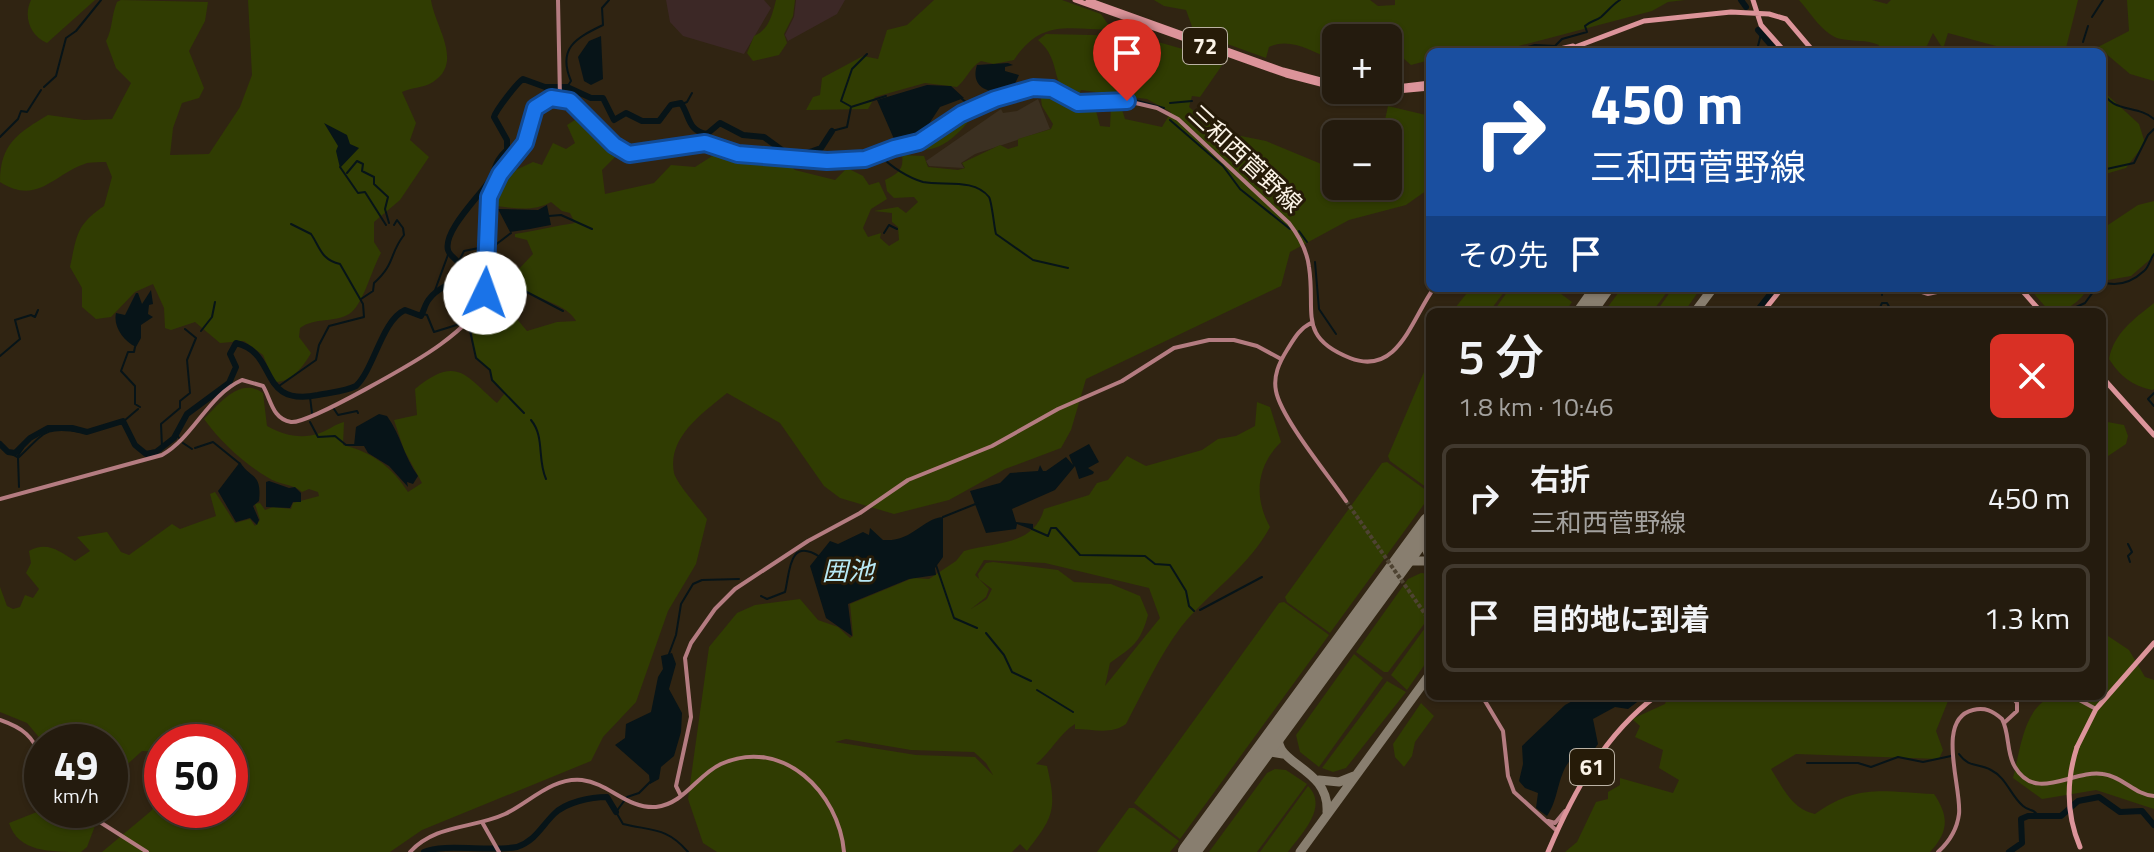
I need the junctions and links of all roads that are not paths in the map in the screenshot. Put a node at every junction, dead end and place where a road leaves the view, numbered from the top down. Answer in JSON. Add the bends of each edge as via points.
{"nodes":[{"id":1,"x":558,"y":0,"type":"edge"},
{"id":2,"x":1075,"y":0,"type":"edge"},
{"id":3,"x":1088,"y":0,"type":"edge"},
{"id":4,"x":1753,"y":0,"type":"edge"},
{"id":5,"x":1756,"y":13,"type":"junction"},
{"id":6,"x":1576,"y":48,"type":"edge"},
{"id":7,"x":1781,"y":48,"type":"edge"},
{"id":8,"x":1811,"y":48,"type":"edge"},
{"id":9,"x":1322,"y":82,"type":"edge"},
{"id":10,"x":1322,"y":83,"type":"edge"},
{"id":11,"x":1426,"y":85,"type":"edge"},
{"id":12,"x":1426,"y":86,"type":"edge"},
{"id":13,"x":1402,"y":87,"type":"edge"},
{"id":14,"x":1402,"y":89,"type":"edge"},
{"id":15,"x":560,"y":98,"type":"junction"},
{"id":16,"x":1432,"y":292,"type":"edge"},
{"id":17,"x":1779,"y":292,"type":"edge"},
{"id":18,"x":2024,"y":292,"type":"edge"},
{"id":19,"x":1766,"y":308,"type":"edge"},
{"id":20,"x":2038,"y":308,"type":"edge"},
{"id":21,"x":1311,"y":323,"type":"junction"},
{"id":22,"x":1281,"y":359,"type":"junction"},
{"id":23,"x":2106,"y":381,"type":"edge"},
{"id":24,"x":2154,"y":435,"type":"edge"},
{"id":25,"x":0,"y":499,"type":"edge"},
{"id":26,"x":1346,"y":501,"type":"tunnel mouth"},
{"id":27,"x":2154,"y":643,"type":"edge"},
{"id":28,"x":2106,"y":698,"type":"edge"},
{"id":29,"x":1484,"y":700,"type":"edge"},
{"id":30,"x":1651,"y":700,"type":"edge"},
{"id":31,"x":2015,"y":700,"type":"edge"},
{"id":32,"x":2079,"y":700,"type":"edge"},
{"id":33,"x":2104,"y":700,"type":"edge"},
{"id":34,"x":2096,"y":709,"type":"junction"},
{"id":35,"x":0,"y":720,"type":"edge"},
{"id":36,"x":2004,"y":723,"type":"junction"},
{"id":37,"x":24,"y":730,"type":"edge"},
{"id":38,"x":681,"y":796,"type":"junction"},
{"id":39,"x":2154,"y":796,"type":"edge"},
{"id":40,"x":1566,"y":810,"type":"junction"},
{"id":41,"x":1545,"y":821,"type":"junction"},
{"id":42,"x":482,"y":822,"type":"junction"},
{"id":43,"x":109,"y":828,"type":"edge"},
{"id":44,"x":1557,"y":831,"type":"junction"},
{"id":45,"x":497,"y":849,"type":"edge"},
{"id":46,"x":2081,"y":850,"type":"edge"},
{"id":47,"x":147,"y":852,"type":"edge"},
{"id":48,"x":410,"y":852,"type":"edge"},
{"id":49,"x":844,"y":852,"type":"edge"},
{"id":50,"x":1548,"y":852,"type":"edge"},
{"id":51,"x":1938,"y":852,"type":"edge"}],
"edges":[{"from":1,"to":15,"type":"main road"},
{"from":2,"to":10,"type":"main road","number":"72"},
{"from":3,"to":9,"type":"main road","number":"72"},
{"from":4,"to":5,"type":"main road"},
{"from":5,"to":6,"type":"main road","via":[[1660,18],[1628,25]]},
{"from":5,"to":7,"type":"main road"},
{"from":5,"to":8,"type":"main road","via":[[1786,19]]},
{"from":11,"to":13,"type":"main road"},
{"from":12,"to":14,"type":"main road"},
{"from":15,"to":21,"type":"main road","name":"三和西菅野線","via":[[573,103],[629,154],[705,143],[738,154],[827,161],[865,159],[919,142],[961,114],[1033,88],[1052,89],[1078,103],[1114,99],[1157,108],[1194,133],[1295,231],[1310,269]]},
{"from":15,"to":25,"type":"main road","via":[[535,108],[525,143],[493,186],[487,208],[485,293],[472,317],[440,345],[300,422],[282,419],[263,386],[242,380],[220,395],[162,455]]},
{"from":16,"to":21,"type":"main road","via":[[1397,349],[1381,361],[1363,362],[1333,351]]},
{"from":17,"to":19,"type":"main road"},
{"from":18,"to":20,"type":"main road"},
{"from":21,"to":22,"type":"main road"},
{"from":22,"to":26,"type":"main road","via":[[1275,381],[1281,405]]},
{"from":22,"to":38,"type":"main road","via":[[1234,340],[1174,348],[1122,381],[992,446],[908,480],[735,589],[715,609],[685,658],[691,717],[676,782]]},
{"from":23,"to":24,"type":"main road"},
{"from":27,"to":28,"type":"main road"},
{"from":29,"to":41,"type":"main road","via":[[1503,731],[1514,792]]},
{"from":30,"to":40,"type":"main road","number":"61","via":[[1617,730]]},
{"from":31,"to":36,"type":"main road","via":[[2017,711]]},
{"from":32,"to":34,"type":"main road"},
{"from":33,"to":34,"type":"main road"},
{"from":34,"to":46,"type":"main road","bridge":true,"via":[[2077,747],[2068,800]]},
{"from":35,"to":37,"type":"main road"},
{"from":36,"to":39,"type":"main road","via":[[2010,757],[2028,780],[2053,784],[2104,774]]},
{"from":36,"to":51,"type":"main road","via":[[1997,714],[1981,709],[1965,712],[1955,726],[1959,815],[1951,838]]},
{"from":38,"to":42,"type":"main road","via":[[659,806],[640,805],[584,780],[564,781]]},
{"from":38,"to":49,"type":"main road","via":[[731,760],[758,757],[787,764],[828,800]]},
{"from":40,"to":41,"type":"main road","via":[[1555,823]]},
{"from":40,"to":44,"type":"main road","number":"61"},
{"from":41,"to":44,"type":"main road"},
{"from":42,"to":45,"type":"main road"},
{"from":42,"to":48,"type":"main road","via":[[439,832]]},
{"from":43,"to":47,"type":"main road"},
{"from":44,"to":50,"type":"main road","number":"61"}]}
